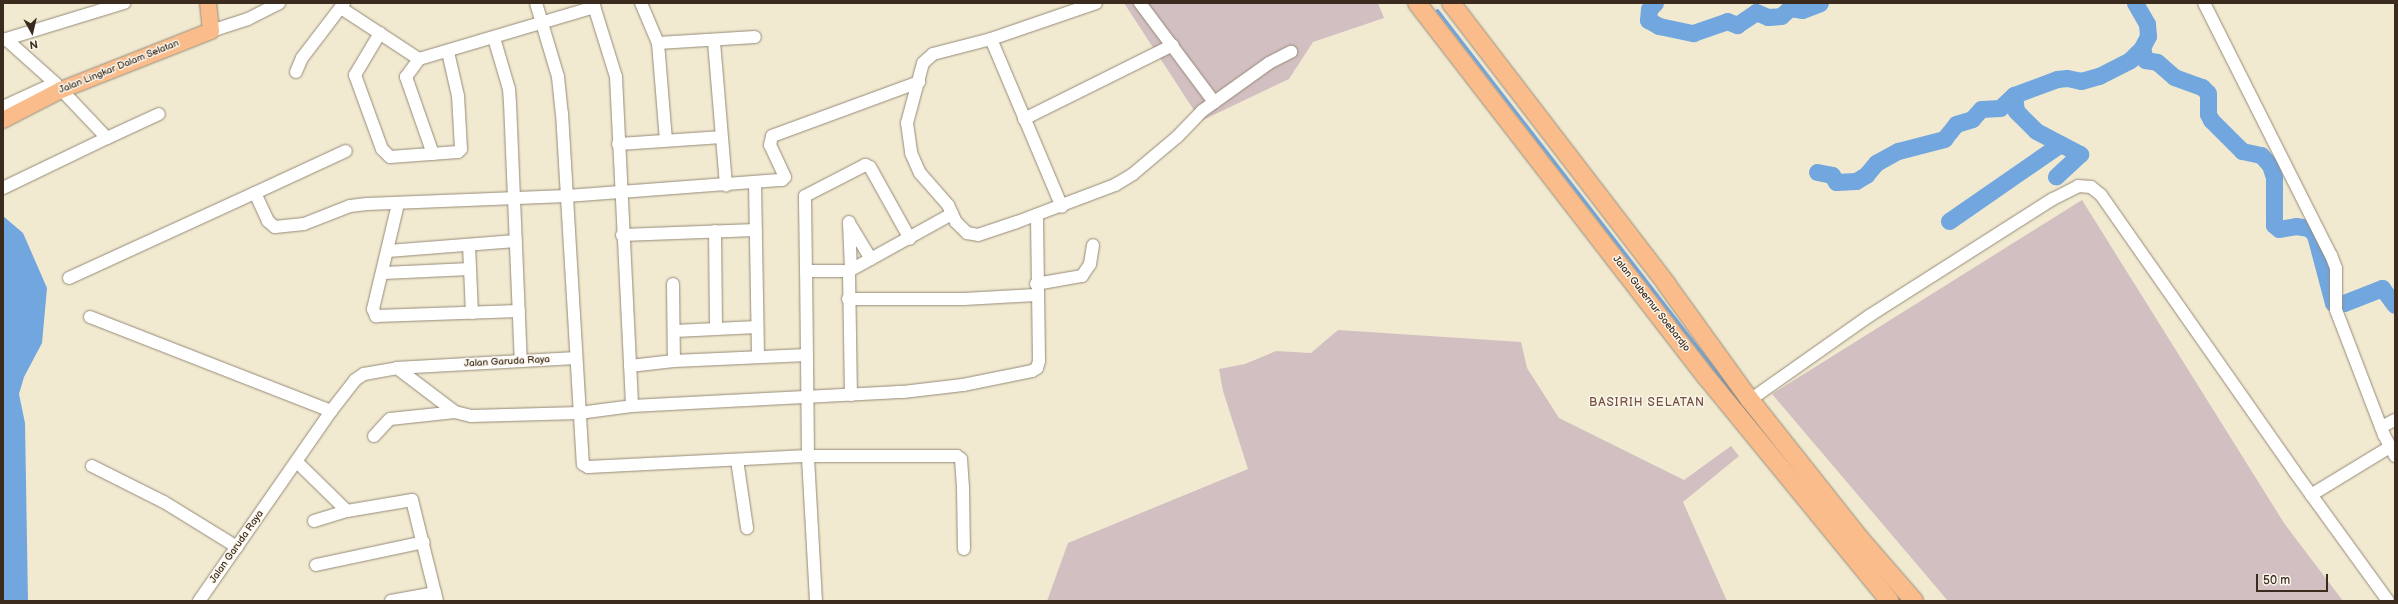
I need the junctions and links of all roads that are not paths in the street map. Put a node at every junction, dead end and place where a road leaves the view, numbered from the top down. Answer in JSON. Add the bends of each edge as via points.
{"nodes":[{"id":1,"x":124,"y":3,"type":"edge"},
{"id":2,"x":208,"y":3,"type":"edge"},
{"id":3,"x":279,"y":3,"type":"edge"},
{"id":4,"x":536,"y":3,"type":"edge"},
{"id":5,"x":641,"y":3,"type":"edge"},
{"id":6,"x":1096,"y":3,"type":"edge"},
{"id":7,"x":1140,"y":3,"type":"edge"},
{"id":8,"x":1451,"y":3,"type":"edge"},
{"id":9,"x":2204,"y":3,"type":"edge"},
{"id":10,"x":1421,"y":4,"type":"edge"},
{"id":11,"x":594,"y":5,"type":"edge"},
{"id":12,"x":342,"y":6,"type":"edge"},
{"id":13,"x":542,"y":23,"type":"junction"},
{"id":14,"x":211,"y":31,"type":"junction"},
{"id":15,"x":380,"y":32,"type":"junction"},
{"id":16,"x":755,"y":37,"type":"dead end"},
{"id":17,"x":494,"y":38,"type":"junction"},
{"id":18,"x":4,"y":39,"type":"edge"},
{"id":19,"x":990,"y":39,"type":"junction"},
{"id":20,"x":714,"y":42,"type":"junction"},
{"id":21,"x":658,"y":43,"type":"junction"},
{"id":22,"x":1173,"y":45,"type":"junction"},
{"id":23,"x":448,"y":52,"type":"junction"},
{"id":24,"x":1291,"y":52,"type":"dead end"},
{"id":25,"x":419,"y":59,"type":"junction"},
{"id":26,"x":296,"y":72,"type":"dead end"},
{"id":27,"x":919,"y":82,"type":"junction"},
{"id":28,"x":58,"y":87,"type":"junction"},
{"id":29,"x":1214,"y":102,"type":"junction"},
{"id":30,"x":3,"y":107,"type":"edge"},
{"id":31,"x":159,"y":114,"type":"dead end"},
{"id":32,"x":1024,"y":119,"type":"junction"},
{"id":33,"x":3,"y":120,"type":"edge"},
{"id":34,"x":720,"y":137,"type":"junction"},
{"id":35,"x":107,"y":138,"type":"junction"},
{"id":36,"x":666,"y":140,"type":"junction"},
{"id":37,"x":618,"y":144,"type":"junction"},
{"id":38,"x":346,"y":152,"type":"dead end"},
{"id":39,"x":433,"y":154,"type":"junction"},
{"id":40,"x":755,"y":183,"type":"junction"},
{"id":41,"x":726,"y":184,"type":"junction"},
{"id":42,"x":3,"y":188,"type":"edge"},
{"id":43,"x":621,"y":192,"type":"junction"},
{"id":44,"x":255,"y":193,"type":"junction"},
{"id":45,"x":567,"y":196,"type":"junction"},
{"id":46,"x":514,"y":198,"type":"junction"},
{"id":47,"x":398,"y":204,"type":"junction"},
{"id":48,"x":1062,"y":207,"type":"junction"},
{"id":49,"x":952,"y":214,"type":"junction"},
{"id":50,"x":1037,"y":215,"type":"junction"},
{"id":51,"x":756,"y":230,"type":"junction"},
{"id":52,"x":715,"y":231,"type":"junction"},
{"id":53,"x":622,"y":235,"type":"junction"},
{"id":54,"x":910,"y":239,"type":"junction"},
{"id":55,"x":516,"y":241,"type":"junction"},
{"id":56,"x":469,"y":245,"type":"junction"},
{"id":57,"x":1093,"y":245,"type":"dead end"},
{"id":58,"x":388,"y":251,"type":"junction"},
{"id":59,"x":870,"y":259,"type":"junction"},
{"id":60,"x":470,"y":268,"type":"junction"},
{"id":61,"x":850,"y":270,"type":"junction"},
{"id":62,"x":806,"y":271,"type":"junction"},
{"id":63,"x":384,"y":273,"type":"junction"},
{"id":64,"x":69,"y":278,"type":"dead end"},
{"id":65,"x":673,"y":284,"type":"dead end"},
{"id":66,"x":1036,"y":290,"type":"junction"},
{"id":67,"x":848,"y":299,"type":"junction"},
{"id":68,"x":518,"y":311,"type":"junction"},
{"id":69,"x":472,"y":313,"type":"junction"},
{"id":70,"x":90,"y":317,"type":"dead end"},
{"id":71,"x":757,"y":327,"type":"junction"},
{"id":72,"x":716,"y":328,"type":"junction"},
{"id":73,"x":675,"y":331,"type":"junction"},
{"id":74,"x":807,"y":355,"type":"junction"},
{"id":75,"x":758,"y":356,"type":"junction"},
{"id":76,"x":575,"y":358,"type":"junction"},
{"id":77,"x":521,"y":361,"type":"junction"},
{"id":78,"x":674,"y":361,"type":"junction"},
{"id":79,"x":630,"y":366,"type":"junction"},
{"id":80,"x":397,"y":368,"type":"junction"},
{"id":81,"x":851,"y":395,"type":"junction"},
{"id":82,"x":808,"y":398,"type":"junction"},
{"id":83,"x":1750,"y":400,"type":"junction"},
{"id":84,"x":632,"y":406,"type":"junction"},
{"id":85,"x":331,"y":412,"type":"junction"},
{"id":86,"x":455,"y":412,"type":"junction"},
{"id":87,"x":579,"y":413,"type":"junction"},
{"id":88,"x":2395,"y":420,"type":"edge"},
{"id":89,"x":2381,"y":427,"type":"junction"},
{"id":90,"x":374,"y":436,"type":"dead end"},
{"id":91,"x":2392,"y":451,"type":"edge"},
{"id":92,"x":808,"y":456,"type":"junction"},
{"id":93,"x":737,"y":460,"type":"junction"},
{"id":94,"x":297,"y":462,"type":"junction"},
{"id":95,"x":92,"y":466,"type":"dead end"},
{"id":96,"x":2311,"y":495,"type":"junction"},
{"id":97,"x":347,"y":511,"type":"junction"},
{"id":98,"x":314,"y":521,"type":"dead end"},
{"id":99,"x":747,"y":528,"type":"dead end"},
{"id":100,"x":424,"y":542,"type":"junction"},
{"id":101,"x":237,"y":547,"type":"junction"},
{"id":102,"x":964,"y":549,"type":"dead end"},
{"id":103,"x":316,"y":565,"type":"dead end"},
{"id":104,"x":436,"y":597,"type":"edge"},
{"id":105,"x":199,"y":601,"type":"edge"},
{"id":106,"x":393,"y":601,"type":"edge"},
{"id":107,"x":816,"y":601,"type":"edge"},
{"id":108,"x":1890,"y":601,"type":"edge"},
{"id":109,"x":1914,"y":601,"type":"edge"},
{"id":110,"x":2388,"y":601,"type":"edge"}],
"edges":[{"from":1,"to":18,"type":"street"},
{"from":2,"to":14,"type":"main road"},
{"from":3,"to":14,"type":"street","via":[[248,18]]},
{"from":4,"to":13,"type":"street"},
{"from":5,"to":21,"type":"street"},
{"from":6,"to":19,"type":"street"},
{"from":7,"to":22,"type":"street"},
{"from":8,"to":83,"type":"highway","via":[[1667,285]]},
{"from":9,"to":89,"type":"street","via":[[2332,255],[2336,268],[2336,310]]},
{"from":10,"to":108,"type":"highway","name":"Jalan Gubernur Soebardjo","via":[[1708,379]]},
{"from":11,"to":13,"type":"street"},
{"from":11,"to":37,"type":"street","via":[[615,68]]},
{"from":12,"to":15,"type":"street"},
{"from":12,"to":26,"type":"street","via":[[302,58]]},
{"from":13,"to":17,"type":"street"},
{"from":13,"to":45,"type":"street","via":[[558,77]]},
{"from":14,"to":28,"type":"main road","name":"Jalan Lingkar Dalam Selatan"},
{"from":15,"to":25,"type":"street"},
{"from":15,"to":39,"type":"street","via":[[355,75],[382,149],[392,157]]},
{"from":16,"to":20,"type":"street"},
{"from":17,"to":23,"type":"street"},
{"from":17,"to":46,"type":"street","via":[[509,89]]},
{"from":18,"to":28,"type":"street"},
{"from":19,"to":27,"type":"street","via":[[933,54],[923,63]]},
{"from":19,"to":32,"type":"street"},
{"from":20,"to":21,"type":"street"},
{"from":20,"to":34,"type":"street"},
{"from":21,"to":36,"type":"street"},
{"from":22,"to":29,"type":"street"},
{"from":22,"to":32,"type":"street"},
{"from":23,"to":25,"type":"street"},
{"from":23,"to":39,"type":"street","via":[[458,96],[462,144],[458,152]]},
{"from":24,"to":29,"type":"street","via":[[1269,63]]},
{"from":25,"to":39,"type":"street","via":[[406,77]]},
{"from":27,"to":40,"type":"street","via":[[774,135],[770,145],[784,178]]},
{"from":27,"to":49,"type":"street","via":[[907,123],[911,153],[920,173],[948,204]]},
{"from":28,"to":30,"type":"street"},
{"from":28,"to":33,"type":"main road","name":"Jalan Lingkar Dalam Selatan"},
{"from":28,"to":35,"type":"street"},
{"from":29,"to":48,"type":"street","via":[[1133,174],[1115,185]]},
{"from":31,"to":35,"type":"street"},
{"from":32,"to":48,"type":"street"},
{"from":34,"to":36,"type":"street"},
{"from":34,"to":41,"type":"street"},
{"from":35,"to":42,"type":"street"},
{"from":36,"to":37,"type":"street"},
{"from":37,"to":43,"type":"street"},
{"from":38,"to":44,"type":"street"},
{"from":40,"to":41,"type":"street"},
{"from":40,"to":51,"type":"street"},
{"from":41,"to":43,"type":"street"},
{"from":43,"to":45,"type":"street"},
{"from":43,"to":53,"type":"street"},
{"from":44,"to":47,"type":"street","via":[[268,221],[275,227],[304,224],[350,206]]},
{"from":44,"to":64,"type":"street"},
{"from":45,"to":46,"type":"street"},
{"from":45,"to":76,"type":"street"},
{"from":46,"to":47,"type":"street"},
{"from":46,"to":55,"type":"street"},
{"from":47,"to":58,"type":"street"},
{"from":48,"to":50,"type":"street"},
{"from":49,"to":50,"type":"street","via":[[962,230],[972,235]]},
{"from":49,"to":54,"type":"street"},
{"from":50,"to":66,"type":"street"},
{"from":51,"to":52,"type":"street"},
{"from":51,"to":71,"type":"street"},
{"from":52,"to":53,"type":"street"},
{"from":52,"to":72,"type":"street"},
{"from":53,"to":79,"type":"street"},
{"from":54,"to":59,"type":"street"},
{"from":54,"to":62,"type":"street","via":[[870,167],[865,165],[805,196]]},
{"from":55,"to":56,"type":"street"},
{"from":55,"to":68,"type":"street"},
{"from":56,"to":58,"type":"street"},
{"from":56,"to":60,"type":"street"},
{"from":57,"to":66,"type":"street","via":[[1090,264],[1082,276]]},
{"from":58,"to":63,"type":"street"},
{"from":59,"to":61,"type":"street"},
{"from":59,"to":61,"type":"street","via":[[849,222]]},
{"from":60,"to":63,"type":"street"},
{"from":60,"to":69,"type":"street"},
{"from":61,"to":62,"type":"street"},
{"from":61,"to":67,"type":"street"},
{"from":62,"to":74,"type":"street"},
{"from":63,"to":69,"type":"street","via":[[373,309],[378,317]]},
{"from":65,"to":73,"type":"street"},
{"from":66,"to":67,"type":"street","via":[[964,299]]},
{"from":66,"to":81,"type":"street","via":[[1039,361],[1035,370],[943,388]]},
{"from":67,"to":81,"type":"street"},
{"from":68,"to":69,"type":"street"},
{"from":68,"to":77,"type":"street"},
{"from":70,"to":85,"type":"street"},
{"from":71,"to":72,"type":"street"},
{"from":71,"to":75,"type":"street"},
{"from":72,"to":73,"type":"street"},
{"from":73,"to":78,"type":"street"},
{"from":74,"to":75,"type":"street"},
{"from":74,"to":82,"type":"street"},
{"from":75,"to":78,"type":"street"},
{"from":76,"to":77,"type":"street","name":"Jalan Garuda Raya"},
{"from":76,"to":87,"type":"street"},
{"from":77,"to":80,"type":"street","name":"Jalan Garuda Raya"},
{"from":78,"to":79,"type":"street"},
{"from":79,"to":84,"type":"street"},
{"from":80,"to":85,"type":"street","name":"Jalan Garuda Raya","via":[[364,374],[355,380]]},
{"from":80,"to":86,"type":"street"},
{"from":81,"to":82,"type":"street"},
{"from":82,"to":84,"type":"street"},
{"from":82,"to":92,"type":"street"},
{"from":83,"to":96,"type":"street","via":[[1869,316],[2070,189],[2085,185],[2101,194]]},
{"from":83,"to":109,"type":"highway","via":[[1861,540]]},
{"from":84,"to":87,"type":"street"},
{"from":85,"to":94,"type":"street","name":"Jalan Garuda Raya"},
{"from":86,"to":87,"type":"street","via":[[471,416]]},
{"from":86,"to":90,"type":"street","via":[[390,419]]},
{"from":87,"to":93,"type":"street","via":[[581,462],[584,466]]},
{"from":88,"to":89,"type":"street"},
{"from":89,"to":91,"type":"street"},
{"from":91,"to":96,"type":"street"},
{"from":92,"to":93,"type":"street"},
{"from":92,"to":102,"type":"street","via":[[957,456],[961,459]]},
{"from":92,"to":107,"type":"street"},
{"from":93,"to":99,"type":"street"},
{"from":94,"to":97,"type":"street"},
{"from":94,"to":101,"type":"street","name":"Jalan Garuda Raya"},
{"from":95,"to":101,"type":"street","via":[[164,502]]},
{"from":96,"to":110,"type":"street"},
{"from":97,"to":98,"type":"street"},
{"from":97,"to":100,"type":"street","via":[[412,500]]},
{"from":100,"to":103,"type":"street"},
{"from":100,"to":104,"type":"street"},
{"from":101,"to":105,"type":"street","name":"Jalan Garuda Raya"},
{"from":104,"to":106,"type":"street"}]}
